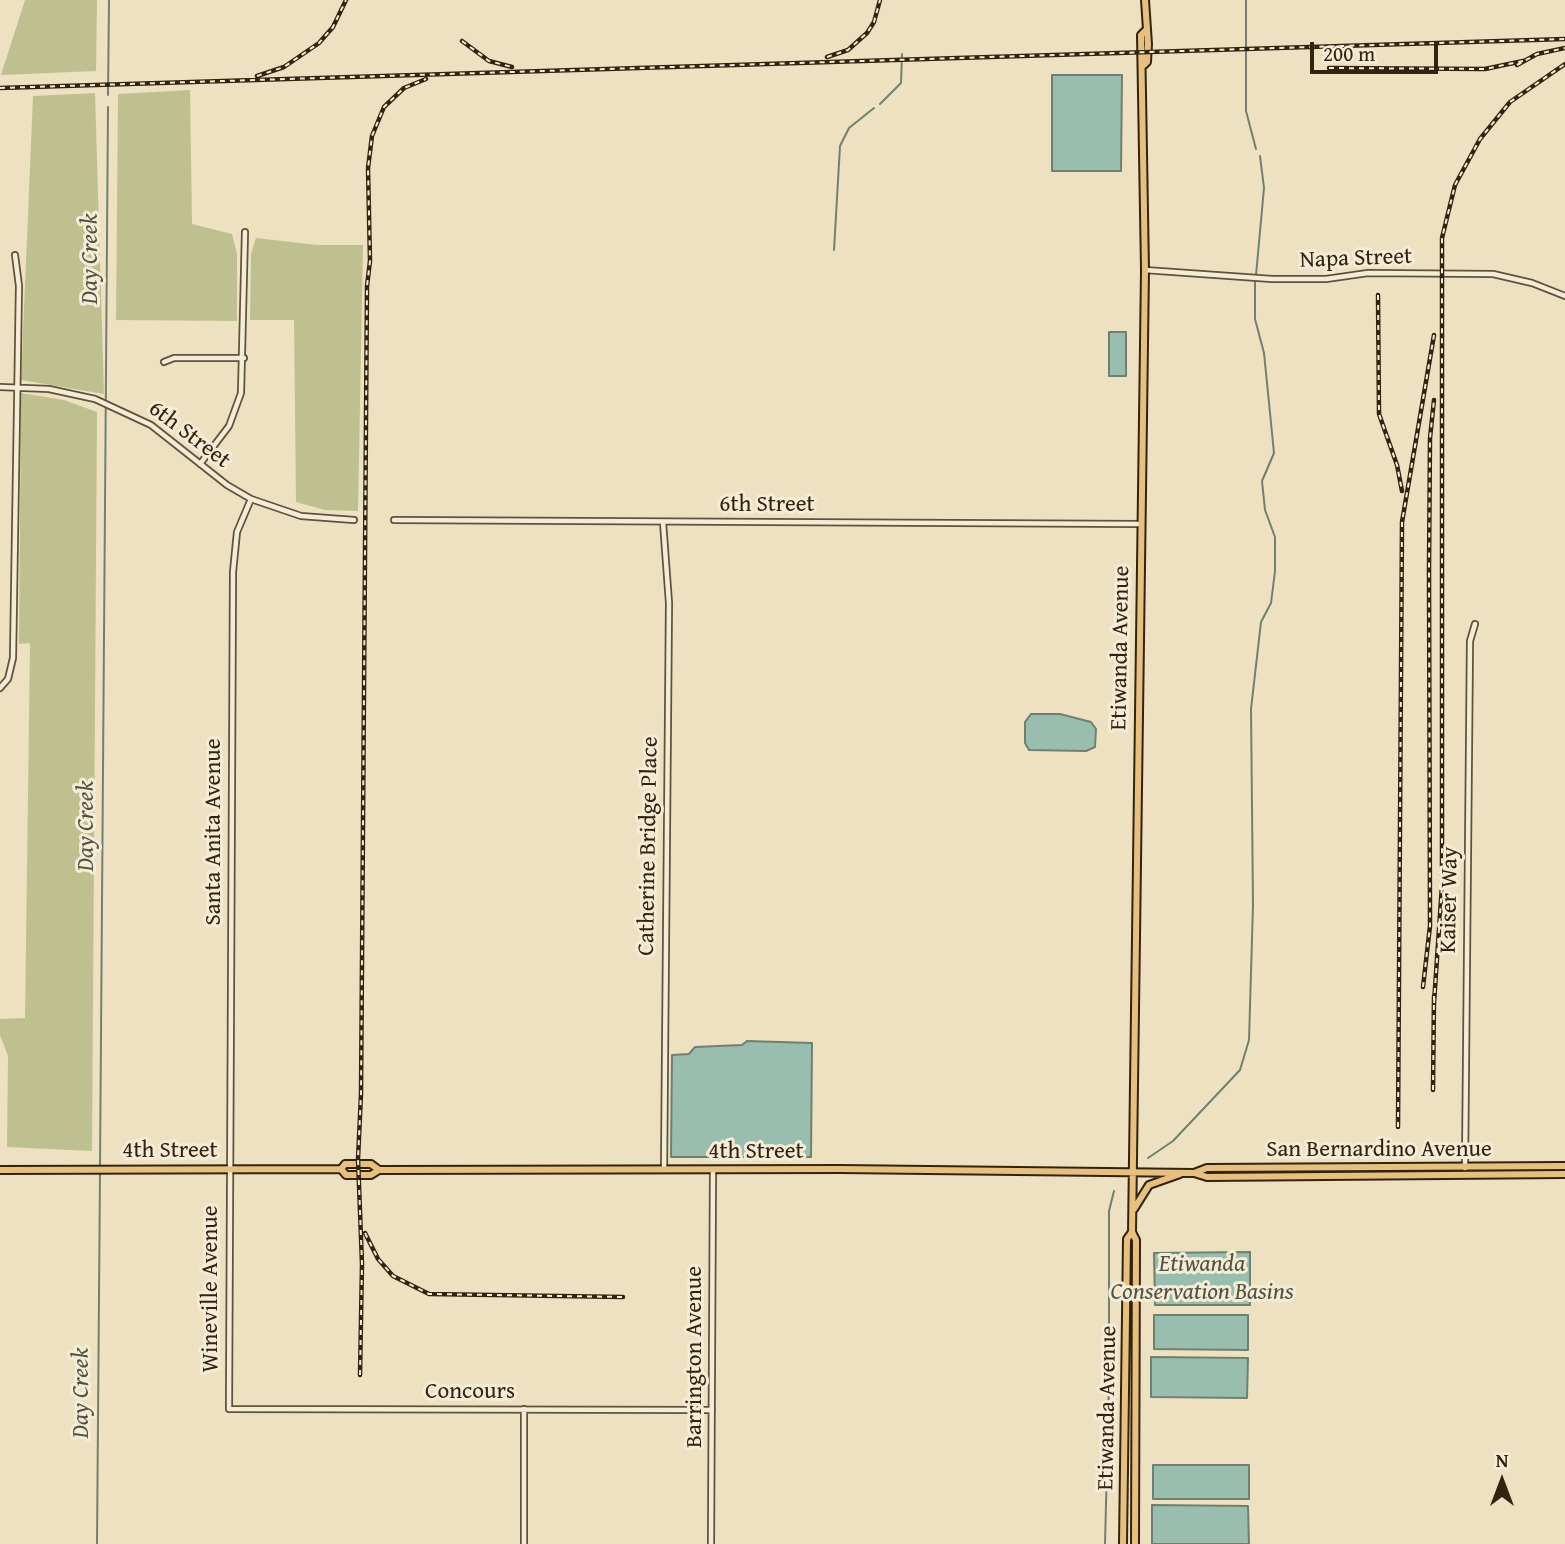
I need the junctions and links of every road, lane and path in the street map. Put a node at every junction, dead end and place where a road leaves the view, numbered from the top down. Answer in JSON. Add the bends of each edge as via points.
{"nodes":[{"id":1,"x":1145,"y":0,"type":"edge"},
{"id":2,"x":245,"y":232,"type":"dead end"},
{"id":3,"x":15,"y":256,"type":"dead end"},
{"id":4,"x":1145,"y":270,"type":"junction"},
{"id":5,"x":1565,"y":296,"type":"edge"},
{"id":6,"x":244,"y":358,"type":"junction"},
{"id":7,"x":164,"y":362,"type":"dead end"},
{"id":8,"x":0,"y":387,"type":"edge"},
{"id":9,"x":15,"y":387,"type":"junction"},
{"id":10,"x":200,"y":464,"type":"junction"},
{"id":11,"x":251,"y":499,"type":"junction"},
{"id":12,"x":354,"y":520,"type":"dead end"},
{"id":13,"x":394,"y":520,"type":"dead end"},
{"id":14,"x":663,"y":522,"type":"junction"},
{"id":15,"x":1140,"y":524,"type":"junction"},
{"id":16,"x":1475,"y":624,"type":"dead end"},
{"id":17,"x":0,"y":688,"type":"edge"},
{"id":18,"x":1565,"y":1166,"type":"edge"},
{"id":19,"x":1465,"y":1168,"type":"junction"},
{"id":20,"x":228,"y":1169,"type":"junction"},
{"id":21,"x":341,"y":1169,"type":"junction"},
{"id":22,"x":0,"y":1170,"type":"edge"},
{"id":23,"x":379,"y":1170,"type":"junction"},
{"id":24,"x":664,"y":1170,"type":"junction"},
{"id":25,"x":713,"y":1170,"type":"junction"},
{"id":26,"x":1133,"y":1172,"type":"junction"},
{"id":27,"x":1183,"y":1172,"type":"junction"},
{"id":28,"x":1194,"y":1173,"type":"junction"},
{"id":29,"x":1565,"y":1174,"type":"edge"},
{"id":30,"x":1465,"y":1176,"type":"junction"},
{"id":31,"x":1133,"y":1211,"type":"junction"},
{"id":32,"x":1132,"y":1233,"type":"junction"},
{"id":33,"x":229,"y":1409,"type":"joint"},
{"id":34,"x":524,"y":1409,"type":"junction"},
{"id":35,"x":712,"y":1409,"type":"junction"},
{"id":36,"x":524,"y":1544,"type":"edge"},
{"id":37,"x":711,"y":1544,"type":"edge"},
{"id":38,"x":1124,"y":1544,"type":"edge"},
{"id":39,"x":1135,"y":1544,"type":"edge"}],
"edges":[{"from":1,"to":4,"type":"main road","name":"Etiwanda Avenue","via":[[1141,62]]},
{"from":2,"to":6,"type":"street"},
{"from":3,"to":9,"type":"street","via":[[19,286]]},
{"from":4,"to":5,"type":"street","name":"Napa Street","via":[[1272,279],[1368,273],[1493,274]]},
{"from":4,"to":15,"type":"main road","name":"Etiwanda Avenue"},
{"from":6,"to":7,"type":"street"},
{"from":6,"to":10,"type":"street","via":[[236,411],[224,435]]},
{"from":8,"to":9,"type":"street","name":"6th Street"},
{"from":9,"to":10,"type":"street","name":"6th Street","via":[[49,389],[118,408],[151,425]]},
{"from":9,"to":17,"type":"street","via":[[13,658]]},
{"from":10,"to":11,"type":"street","name":"6th Street"},
{"from":11,"to":12,"type":"street","name":"6th Street","via":[[308,517]]},
{"from":11,"to":20,"type":"street","name":"Santa Anita Avenue","via":[[237,533],[233,561]]},
{"from":13,"to":14,"type":"street","name":"6th Street"},
{"from":14,"to":15,"type":"street","name":"6th Street"},
{"from":14,"to":24,"type":"street","name":"Catherine Bridge Place","via":[[669,603]]},
{"from":15,"to":26,"type":"main road","name":"Etiwanda Avenue"},
{"from":16,"to":19,"type":"street","name":"Kaiser Way","via":[[1470,641]]},
{"from":18,"to":19,"type":"main road","name":"San Bernardino Avenue"},
{"from":19,"to":28,"type":"main road","name":"San Bernardino Avenue","via":[[1208,1168]]},
{"from":19,"to":30,"type":"street","name":"Kaiser Way"},
{"from":20,"to":21,"type":"main road","name":"4th Street"},
{"from":20,"to":22,"type":"main road","name":"4th Street"},
{"from":20,"to":33,"type":"street","name":"Wineville Avenue"},
{"from":21,"to":23,"type":"main road","name":"4th Street","via":[[346,1175],[371,1175]]},
{"from":21,"to":23,"type":"main road","name":"4th Street","via":[[345,1164],[371,1164]]},
{"from":23,"to":24,"type":"main road","name":"4th Street"},
{"from":24,"to":25,"type":"main road","name":"4th Street"},
{"from":25,"to":26,"type":"main road","name":"4th Street"},
{"from":25,"to":35,"type":"street","name":"Barrington Avenue"},
{"from":26,"to":27,"type":"main road","name":"San Bernardino Avenue"},
{"from":26,"to":31,"type":"main road","name":"Etiwanda Avenue"},
{"from":27,"to":28,"type":"main road","name":"San Bernardino Avenue"},
{"from":27,"to":31,"type":"main road","via":[[1147,1187]]},
{"from":28,"to":30,"type":"main road","name":"San Bernardino Avenue","via":[[1207,1177]]},
{"from":29,"to":30,"type":"main road","name":"San Bernardino Avenue"},
{"from":31,"to":32,"type":"main road","name":"Etiwanda Avenue"},
{"from":32,"to":38,"type":"main road","name":"Etiwanda Avenue","via":[[1127,1239]]},
{"from":32,"to":39,"type":"main road","name":"Etiwanda Avenue","via":[[1136,1240]]},
{"from":33,"to":34,"type":"street","name":"Concours"},
{"from":34,"to":35,"type":"street","name":"Concours"},
{"from":34,"to":36,"type":"street"},
{"from":35,"to":37,"type":"street","name":"Barrington Avenue"}]}
